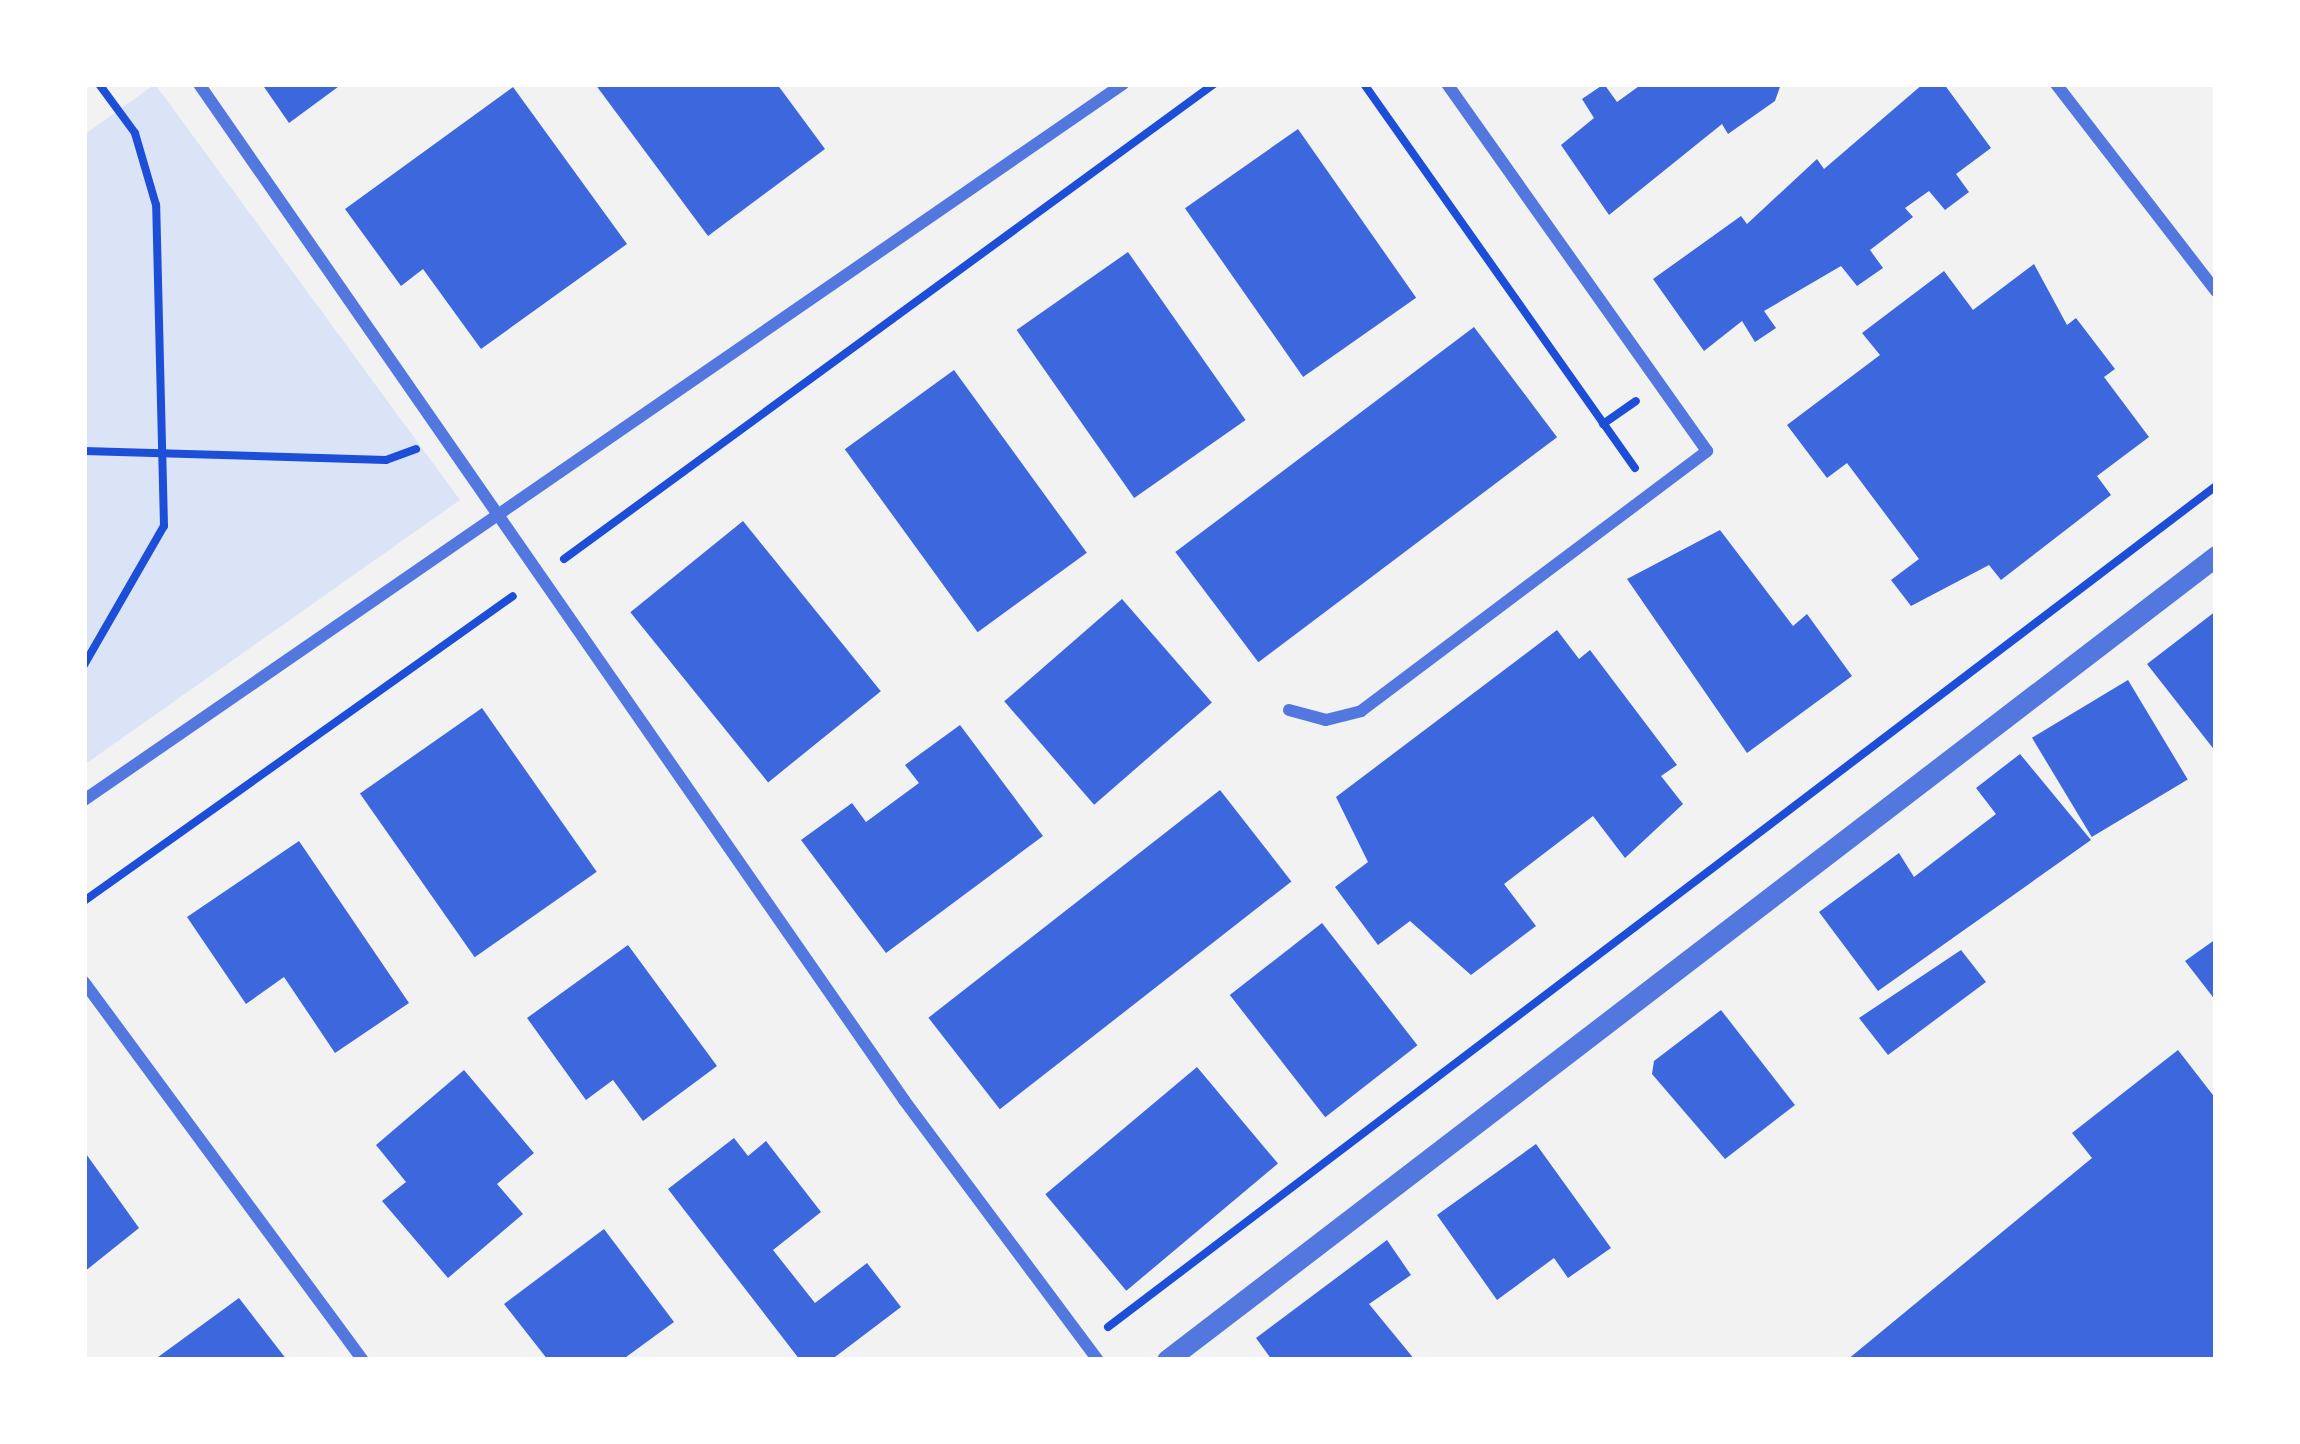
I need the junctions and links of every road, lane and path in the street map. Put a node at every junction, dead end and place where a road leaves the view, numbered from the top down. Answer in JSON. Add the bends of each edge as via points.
{"nodes":[{"id":1,"x":99,"y":84,"type":"edge"},
{"id":2,"x":199,"y":84,"type":"edge"},
{"id":3,"x":1123,"y":84,"type":"edge"},
{"id":4,"x":1214,"y":84,"type":"edge"},
{"id":5,"x":1364,"y":84,"type":"edge"},
{"id":6,"x":1447,"y":84,"type":"edge"},
{"id":7,"x":2056,"y":84,"type":"edge"},
{"id":8,"x":2216,"y":291,"type":"edge"},
{"id":9,"x":448,"y":439,"type":"junction"},
{"id":10,"x":163,"y":449,"type":"junction"},
{"id":11,"x":84,"y":451,"type":"edge"},
{"id":12,"x":2216,"y":487,"type":"edge"},
{"id":13,"x":1653,"y":492,"type":"junction"},
{"id":14,"x":501,"y":514,"type":"junction"},
{"id":15,"x":2216,"y":556,"type":"edge"},
{"id":16,"x":542,"y":575,"type":"junction"},
{"id":17,"x":84,"y":665,"type":"edge"},
{"id":18,"x":1289,"y":710,"type":"dead end"},
{"id":19,"x":84,"y":800,"type":"edge"},
{"id":20,"x":84,"y":901,"type":"edge"},
{"id":21,"x":84,"y":982,"type":"edge"},
{"id":22,"x":1110,"y":1325,"type":"dead end"},
{"id":23,"x":363,"y":1360,"type":"edge"},
{"id":24,"x":1098,"y":1360,"type":"edge"},
{"id":25,"x":1167,"y":1360,"type":"edge"}],
"edges":[{"from":1,"to":10,"type":"path","via":[[135,133],[156,205]]},
{"from":2,"to":9,"type":"street"},
{"from":3,"to":14,"type":"street"},
{"from":4,"to":16,"type":"path"},
{"from":5,"to":13,"type":"path"},
{"from":6,"to":13,"type":"street","via":[[1707,451]]},
{"from":7,"to":8,"type":"street"},
{"from":9,"to":10,"type":"path","via":[[386,460]]},
{"from":9,"to":14,"type":"street"},
{"from":10,"to":11,"type":"path"},
{"from":10,"to":17,"type":"path","via":[[164,526]]},
{"from":12,"to":22,"type":"path"},
{"from":13,"to":18,"type":"street","via":[[1361,711],[1326,720]]},
{"from":14,"to":16,"type":"street"},
{"from":14,"to":19,"type":"street"},
{"from":15,"to":25,"type":"street"},
{"from":16,"to":20,"type":"path"},
{"from":16,"to":24,"type":"street"},
{"from":21,"to":23,"type":"street"}]}
